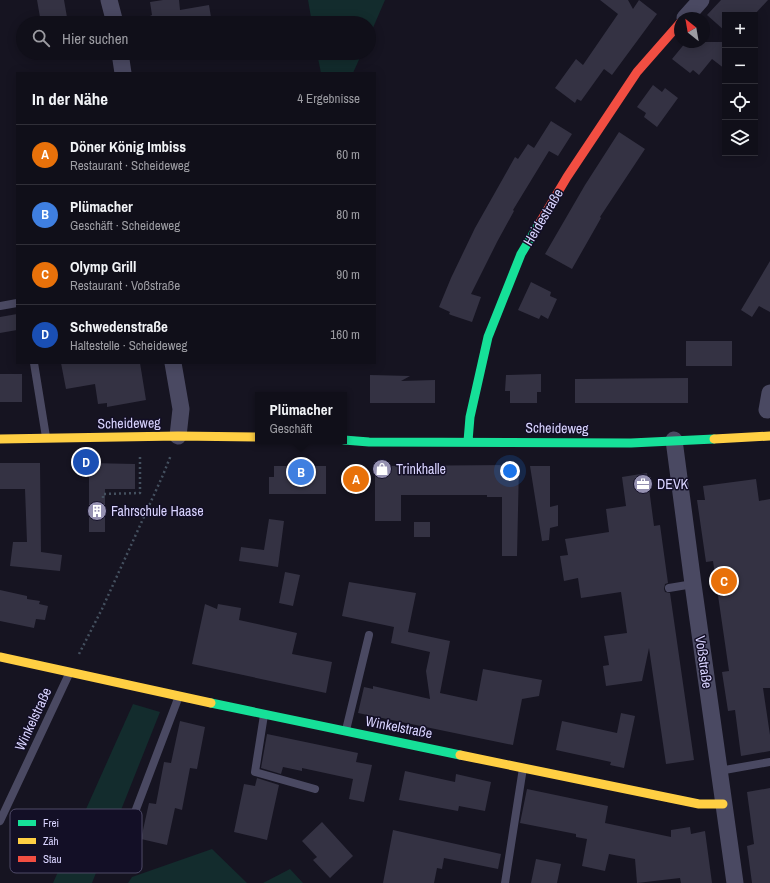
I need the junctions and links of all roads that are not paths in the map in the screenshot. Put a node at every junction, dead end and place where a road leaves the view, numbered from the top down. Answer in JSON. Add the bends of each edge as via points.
{"nodes":[{"id":1,"x":109,"y":0,"type":"edge"},
{"id":2,"x":701,"y":0,"type":"edge"},
{"id":3,"x":690,"y":12,"type":"edge"},
{"id":4,"x":113,"y":16,"type":"edge"},
{"id":5,"x":674,"y":30,"type":"edge"},
{"id":6,"x":121,"y":60,"type":"edge"},
{"id":7,"x":123,"y":72,"type":"edge"},
{"id":8,"x":16,"y":303,"type":"edge"},
{"id":9,"x":0,"y":306,"type":"edge"},
{"id":10,"x":34,"y":364,"type":"edge"},
{"id":11,"x":173,"y":364,"type":"edge"},
{"id":12,"x":770,"y":393,"type":"edge"},
{"id":13,"x":767,"y":410,"type":"dead end"},
{"id":14,"x":178,"y":436,"type":"junction"},
{"id":15,"x":770,"y":436,"type":"edge"},
{"id":16,"x":255,"y":437,"type":"edge"},
{"id":17,"x":46,"y":438,"type":"junction"},
{"id":18,"x":0,"y":439,"type":"edge"},
{"id":19,"x":347,"y":440,"type":"edge"},
{"id":20,"x":674,"y":440,"type":"junction"},
{"id":21,"x":468,"y":441,"type":"junction"},
{"id":22,"x":693,"y":584,"type":"junction"},
{"id":23,"x":669,"y":588,"type":"dead end"},
{"id":24,"x":369,"y":635,"type":"dead end"},
{"id":25,"x":0,"y":657,"type":"edge"},
{"id":26,"x":71,"y":672,"type":"junction"},
{"id":27,"x":179,"y":696,"type":"junction"},
{"id":28,"x":264,"y":714,"type":"junction"},
{"id":29,"x":346,"y":731,"type":"junction"},
{"id":30,"x":770,"y":762,"type":"edge"},
{"id":31,"x":524,"y":767,"type":"junction"},
{"id":32,"x":719,"y":771,"type":"junction"},
{"id":33,"x":315,"y":789,"type":"dead end"},
{"id":34,"x":723,"y":804,"type":"junction"},
{"id":35,"x":136,"y":809,"type":"edge"},
{"id":36,"x":0,"y":821,"type":"edge"},
{"id":37,"x":505,"y":883,"type":"edge"},
{"id":38,"x":735,"y":883,"type":"edge"}],
"edges":[{"from":1,"to":4,"type":"street"},
{"from":2,"to":3,"type":"street"},
{"from":5,"to":21,"type":"street","name":"Heidestraße","via":[[637,72],[567,177],[521,254],[488,337],[470,417]]},
{"from":6,"to":7,"type":"street"},
{"from":8,"to":9,"type":"lane"},
{"from":10,"to":17,"type":"lane"},
{"from":11,"to":14,"type":"street","via":[[181,409]]},
{"from":12,"to":13,"type":"street"},
{"from":14,"to":16,"type":"street","name":"Scheideweg"},
{"from":14,"to":17,"type":"street","name":"Scheideweg"},
{"from":15,"to":20,"type":"street","name":"Scheideweg"},
{"from":17,"to":18,"type":"street","name":"Scheideweg"},
{"from":19,"to":21,"type":"street","name":"Scheideweg"},
{"from":20,"to":21,"type":"street","name":"Scheideweg","via":[[631,443]]},
{"from":20,"to":22,"type":"street","name":"Voßstraße"},
{"from":22,"to":23,"type":"lane"},
{"from":22,"to":32,"type":"street","name":"Voßstraße"},
{"from":24,"to":29,"type":"lane"},
{"from":25,"to":26,"type":"street","name":"Winkelstraße"},
{"from":26,"to":27,"type":"street","name":"Winkelstraße"},
{"from":26,"to":36,"type":"lane","name":"Winkelstraße"},
{"from":27,"to":28,"type":"street","name":"Winkelstraße"},
{"from":27,"to":35,"type":"lane"},
{"from":28,"to":29,"type":"street","name":"Winkelstraße"},
{"from":28,"to":33,"type":"lane","via":[[255,772]]},
{"from":29,"to":31,"type":"street","name":"Winkelstraße"},
{"from":30,"to":32,"type":"lane"},
{"from":31,"to":34,"type":"street","name":"Winkelstraße","via":[[699,804]]},
{"from":31,"to":37,"type":"lane"},
{"from":32,"to":34,"type":"street","name":"Voßstraße"},
{"from":34,"to":38,"type":"street","name":"Voßstraße"}]}
